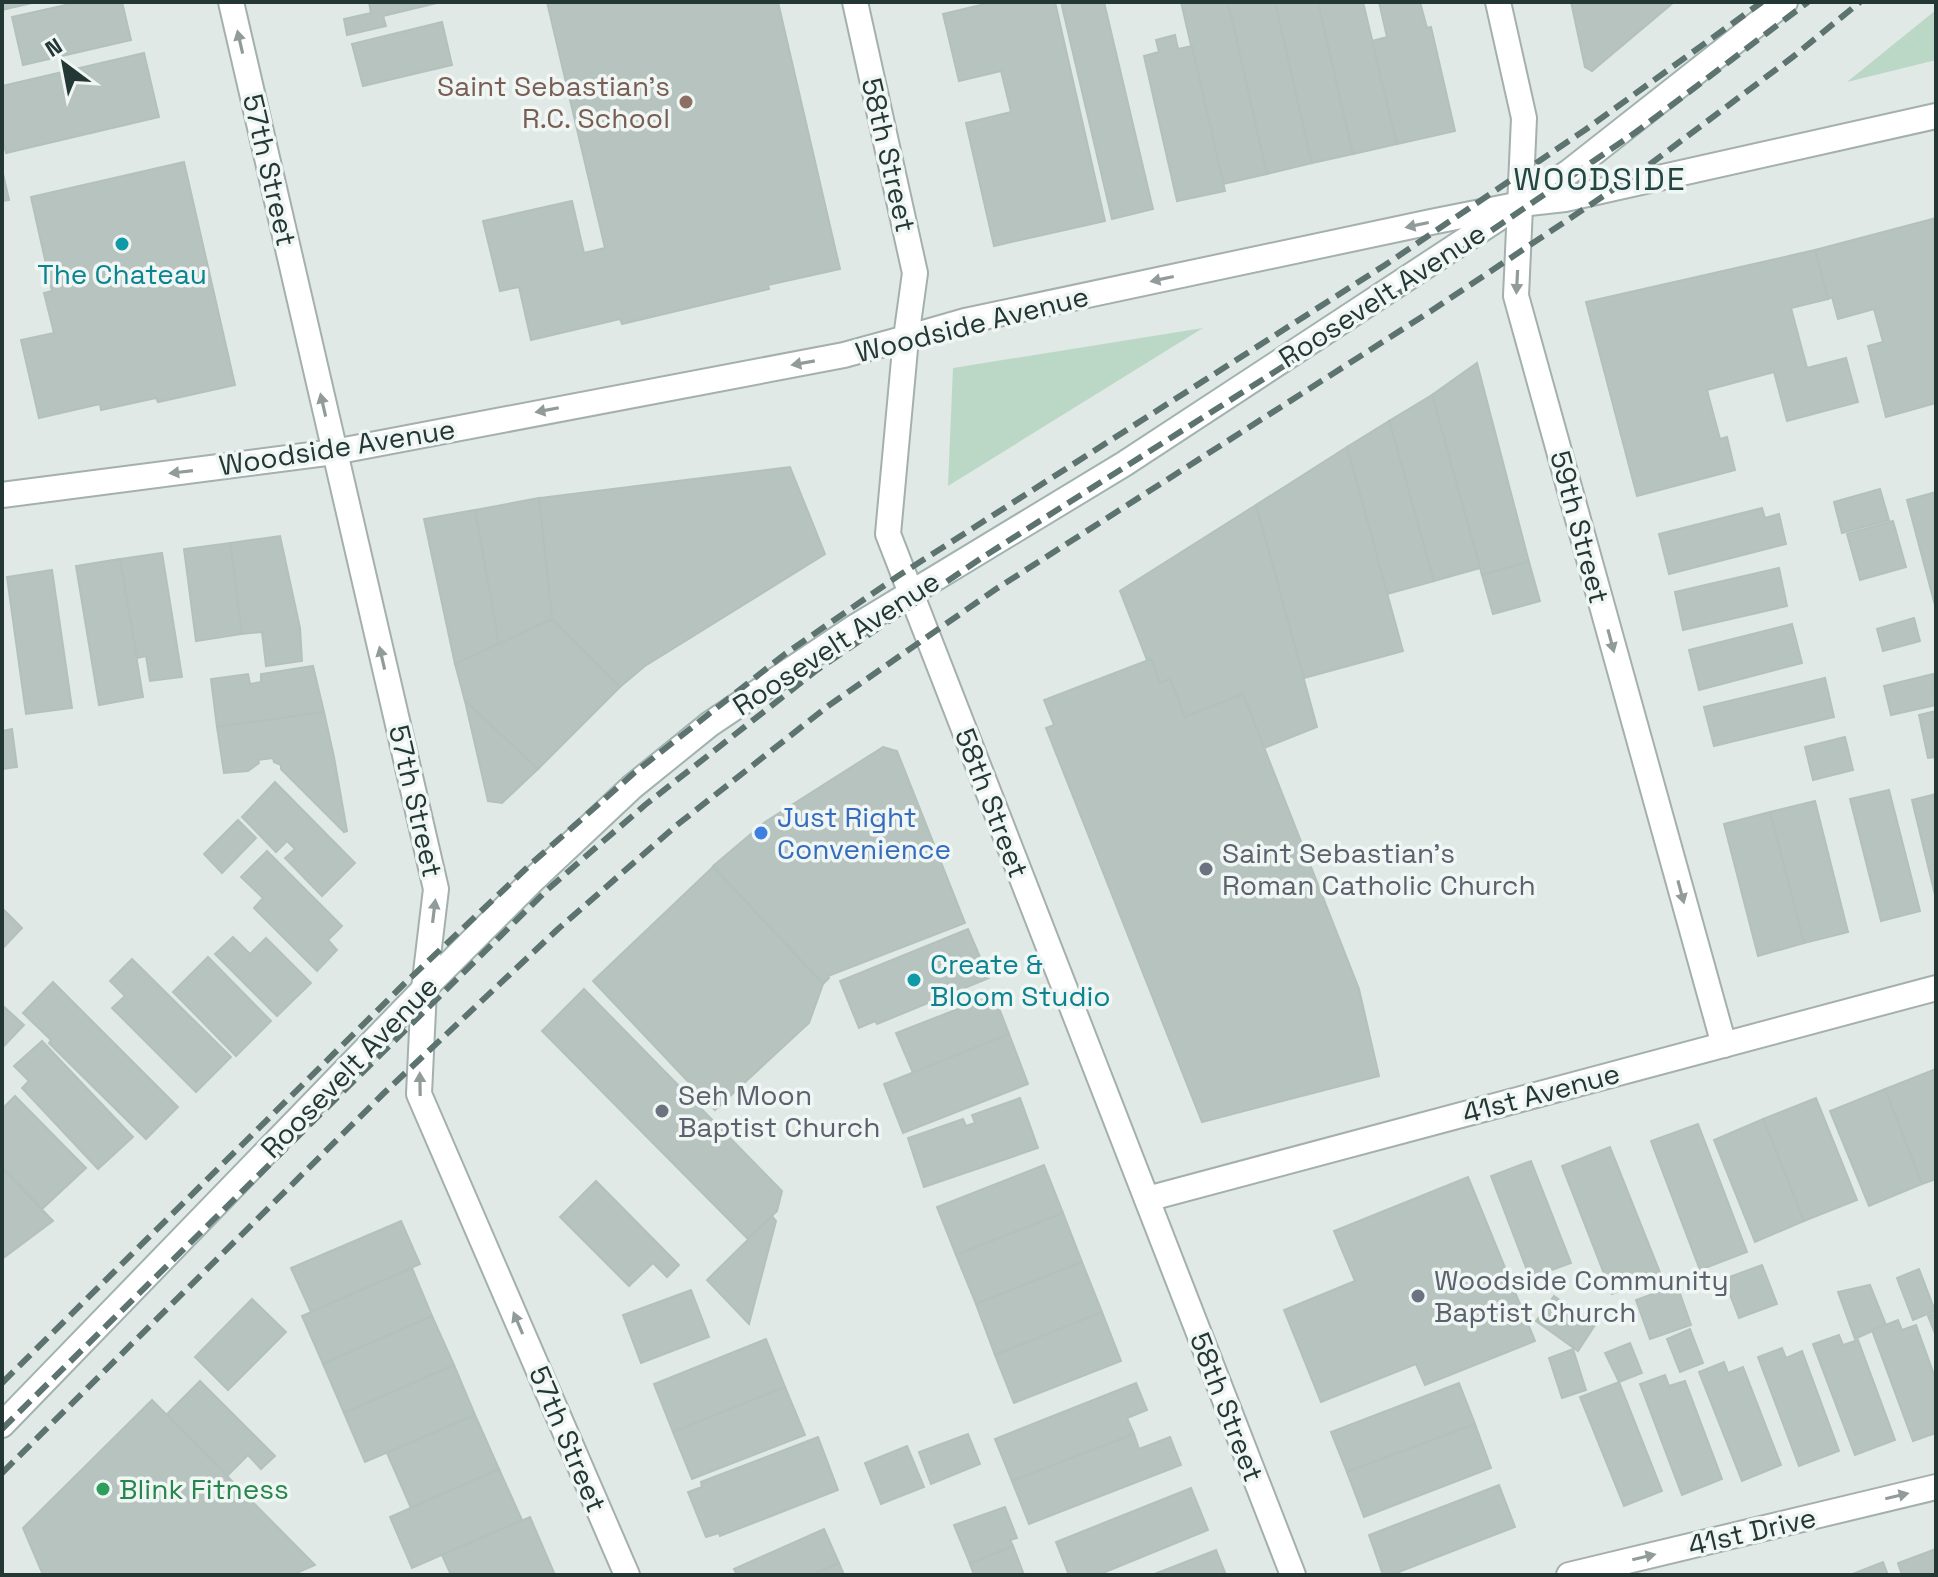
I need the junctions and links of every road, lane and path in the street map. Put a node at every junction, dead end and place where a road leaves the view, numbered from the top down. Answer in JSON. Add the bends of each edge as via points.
{"nodes":[{"id":1,"x":231,"y":2,"type":"edge"},
{"id":2,"x":855,"y":2,"type":"edge"},
{"id":3,"x":1498,"y":2,"type":"edge"},
{"id":4,"x":1785,"y":2,"type":"edge"},
{"id":5,"x":1936,"y":116,"type":"edge"},
{"id":6,"x":1521,"y":204,"type":"junction"},
{"id":7,"x":906,"y":338,"type":"junction"},
{"id":8,"x":334,"y":452,"type":"junction"},
{"id":9,"x":2,"y":495,"type":"edge"},
{"id":10,"x":910,"y":593,"type":"junction"},
{"id":11,"x":1936,"y":988,"type":"edge"},
{"id":12,"x":424,"y":989,"type":"junction"},
{"id":13,"x":1724,"y":1045,"type":"junction"},
{"id":14,"x":1147,"y":1199,"type":"junction"},
{"id":15,"x":12,"y":1407,"type":"edge"},
{"id":16,"x":2,"y":1425,"type":"edge"},
{"id":17,"x":1936,"y":1487,"type":"edge"},
{"id":18,"x":627,"y":1575,"type":"edge"},
{"id":19,"x":1293,"y":1575,"type":"edge"},
{"id":20,"x":1569,"y":1575,"type":"edge"}],
"edges":[{"from":8,"to":1,"type":"street","name":"57th Street","one_way":true},
{"from":2,"to":7,"type":"street","name":"58th Street","via":[[915,273]]},
{"from":3,"to":6,"type":"street","name":"59th Street","via":[[1524,118]]},
{"from":4,"to":6,"type":"street","name":"Roosevelt Avenue"},
{"from":5,"to":6,"type":"street","name":"Woodside Avenue","via":[[1658,180]]},
{"from":6,"to":7,"type":"street","name":"Woodside Avenue","one_way":true,"via":[[965,321]]},
{"from":6,"to":10,"type":"street","name":"Roosevelt Avenue","via":[[1124,464]]},
{"from":6,"to":13,"type":"street","name":"59th Street","one_way":true,"via":[[1516,296]]},
{"from":7,"to":8,"type":"street","name":"Woodside Avenue","one_way":true,"via":[[844,355]]},
{"from":7,"to":10,"type":"street","name":"58th Street","via":[[888,534]]},
{"from":8,"to":9,"type":"street","name":"Woodside Avenue","one_way":true},
{"from":12,"to":8,"type":"street","name":"57th Street","one_way":true,"via":[[436,889]]},
{"from":10,"to":12,"type":"street","name":"Roosevelt Avenue","via":[[710,724],[632,787]]},
{"from":10,"to":14,"type":"street","name":"58th Street"},
{"from":11,"to":13,"type":"street","name":"41st Avenue"},
{"from":12,"to":15,"type":"street","name":"Roosevelt Avenue"},
{"from":18,"to":12,"type":"street","name":"57th Street","one_way":true,"via":[[419,1094]]},
{"from":13,"to":14,"type":"street","name":"41st Avenue"},
{"from":14,"to":19,"type":"street","name":"58th Street"},
{"from":15,"to":16,"type":"street","name":"Roosevelt Avenue"},
{"from":20,"to":17,"type":"street","name":"41st Drive","one_way":true}]}
